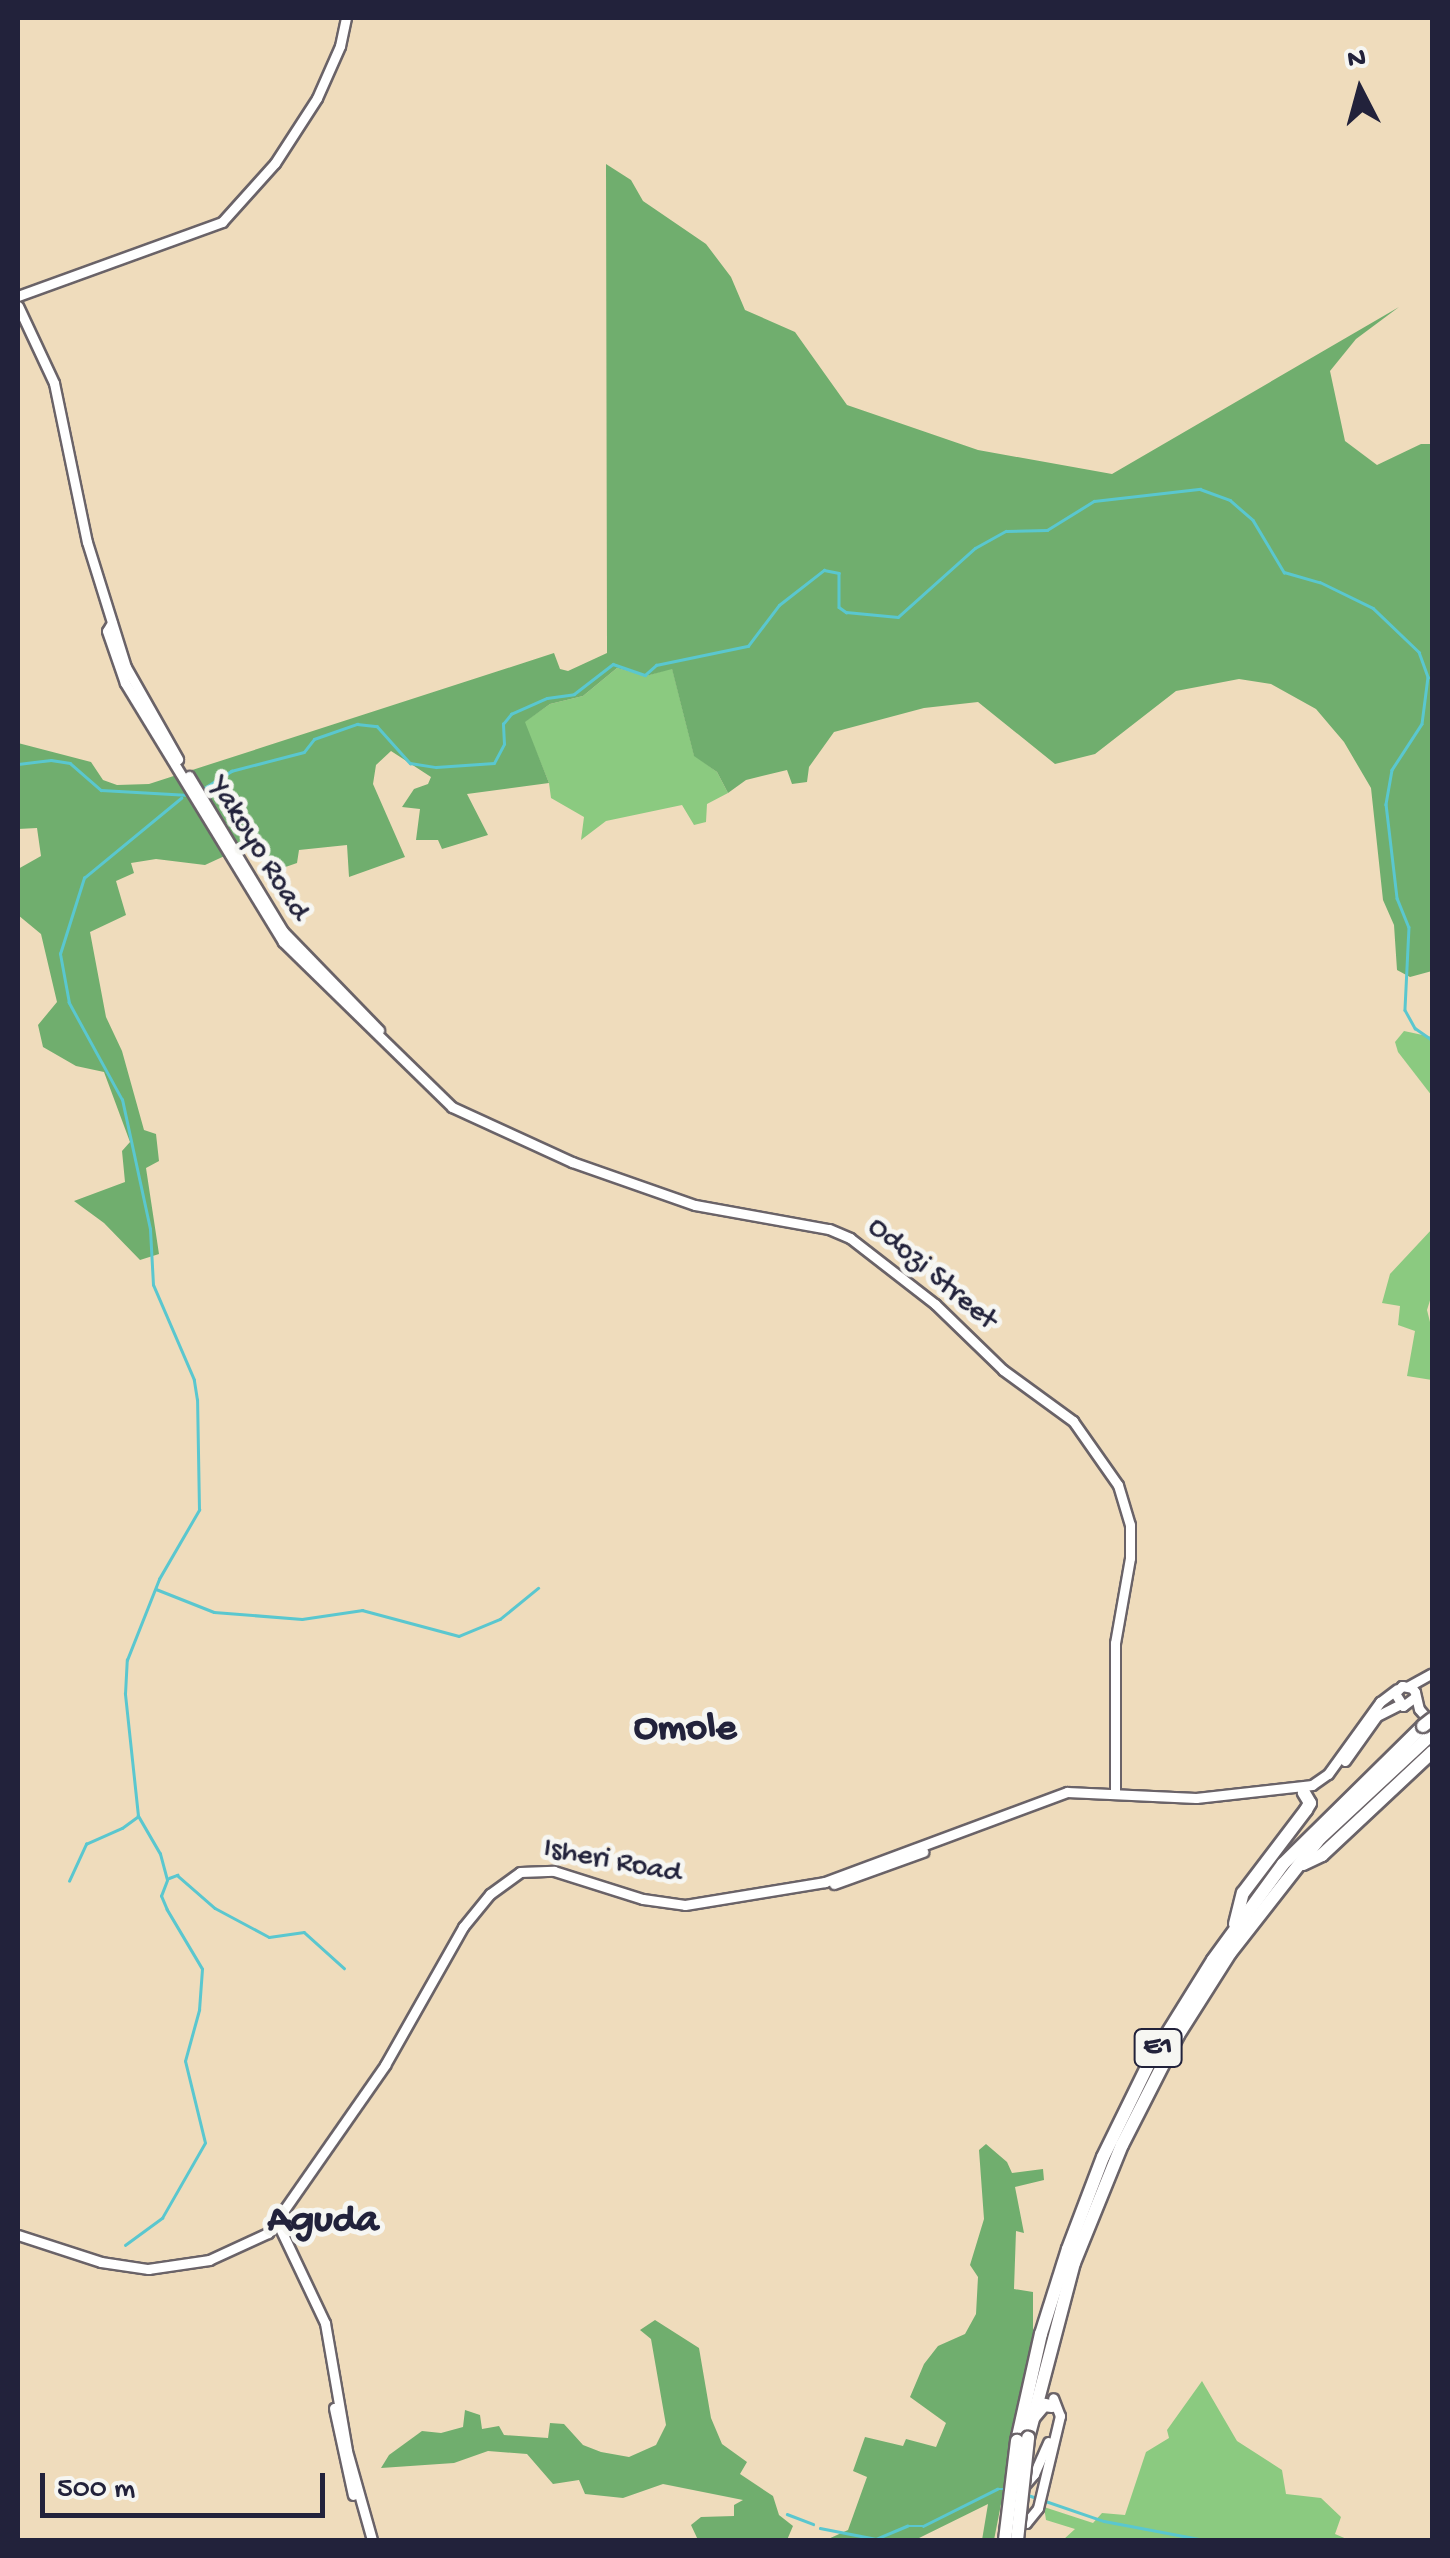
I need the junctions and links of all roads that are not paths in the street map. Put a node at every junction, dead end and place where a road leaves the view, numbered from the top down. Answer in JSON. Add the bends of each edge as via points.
{"nodes":[{"id":1,"x":346,"y":18,"type":"edge"},
{"id":2,"x":18,"y":296,"type":"edge"},
{"id":3,"x":19,"y":308,"type":"edge"},
{"id":4,"x":112,"y":623,"type":"junction"},
{"id":5,"x":129,"y":681,"type":"junction"},
{"id":6,"x":390,"y":1050,"type":"joint"},
{"id":7,"x":1432,"y":1676,"type":"edge"},
{"id":8,"x":1409,"y":1686,"type":"junction"},
{"id":9,"x":1397,"y":1689,"type":"junction"},
{"id":10,"x":1416,"y":1696,"type":"junction"},
{"id":11,"x":1403,"y":1706,"type":"junction"},
{"id":12,"x":1419,"y":1710,"type":"junction"},
{"id":13,"x":1430,"y":1728,"type":"edge"},
{"id":14,"x":1432,"y":1752,"type":"edge"},
{"id":15,"x":1115,"y":1792,"type":"junction"},
{"id":16,"x":1304,"y":1792,"type":"junction"},
{"id":17,"x":891,"y":1860,"type":"junction"},
{"id":18,"x":1296,"y":1868,"type":"junction"},
{"id":19,"x":529,"y":1873,"type":"junction"},
{"id":20,"x":1233,"y":1934,"type":"junction"},
{"id":21,"x":291,"y":2214,"type":"junction"},
{"id":22,"x":277,"y":2228,"type":"junction"},
{"id":23,"x":18,"y":2237,"type":"edge"},
{"id":24,"x":294,"y":2256,"type":"junction"},
{"id":25,"x":1042,"y":2376,"type":"junction"},
{"id":26,"x":1052,"y":2402,"type":"junction"},
{"id":27,"x":1033,"y":2419,"type":"junction"},
{"id":28,"x":1023,"y":2440,"type":"junction"},
{"id":29,"x":339,"y":2442,"type":"junction"},
{"id":30,"x":330,"y":2452,"type":"dead end"},
{"id":31,"x":1039,"y":2477,"type":"junction"},
{"id":32,"x":1001,"y":2521,"type":"junction"},
{"id":33,"x":369,"y":2540,"type":"edge"},
{"id":34,"x":1002,"y":2540,"type":"edge"},
{"id":35,"x":1016,"y":2540,"type":"edge"}],
"edges":[{"from":1,"to":2,"type":"main road","via":[[333,65],[302,124],[222,222]]},
{"from":3,"to":4,"type":"main road","via":[[54,383],[86,542]]},
{"from":4,"to":5,"type":"main road"},
{"from":4,"to":5,"type":"main road","via":[[112,654]]},
{"from":5,"to":6,"type":"main road","name":"Yakoyo Road","via":[[294,954]]},
{"from":6,"to":15,"type":"main road","name":"Odozi Street","via":[[459,1113],[572,1162],[712,1210],[850,1238],[1073,1421],[1118,1485],[1130,1525],[1115,1643]]},
{"from":7,"to":8,"type":"main road"},
{"from":7,"to":10,"type":"main road"},
{"from":8,"to":9,"type":"main road"},
{"from":8,"to":10,"type":"main road"},
{"from":9,"to":11,"type":"main road"},
{"from":9,"to":15,"type":"main road","name":"Isheri Road","via":[[1312,1785],[1196,1798]]},
{"from":10,"to":11,"type":"main road"},
{"from":10,"to":12,"type":"main road"},
{"from":11,"to":12,"type":"main road"},
{"from":11,"to":16,"type":"main road","via":[[1377,1716],[1324,1785]]},
{"from":12,"to":13,"type":"main road"},
{"from":13,"to":18,"type":"highway","number":"E1"},
{"from":13,"to":20,"type":"highway","number":"E1","via":[[1313,1831]]},
{"from":14,"to":18,"type":"highway","via":[[1322,1856]]},
{"from":15,"to":17,"type":"main road","name":"Isheri Road","via":[[1055,1796]]},
{"from":16,"to":17,"type":"main road","name":"Isheri Road","via":[[1197,1802],[1072,1796]]},
{"from":16,"to":20,"type":"highway","via":[[1310,1803],[1243,1894]]},
{"from":17,"to":19,"type":"main road","name":"Isheri Road","via":[[805,1887],[684,1905],[570,1874]]},
{"from":18,"to":25,"type":"highway","number":"E1","via":[[1216,1974],[1138,2111],[1074,2263]]},
{"from":19,"to":21,"type":"main road","name":"Isheri Road","via":[[480,1912],[396,2058]]},
{"from":19,"to":22,"type":"main road","name":"Isheri Road","via":[[512,1876],[463,1927],[394,2051]]},
{"from":20,"to":28,"type":"highway","number":"E1","via":[[1148,2063],[1103,2156],[1052,2294]]},
{"from":21,"to":22,"type":"main road","name":"Isheri Road"},
{"from":21,"to":24,"type":"main road","via":[[286,2234]]},
{"from":22,"to":23,"type":"main road","name":"Isheri Road","via":[[209,2260],[148,2269]]},
{"from":22,"to":24,"type":"main road"},
{"from":22,"to":29,"type":"main road","via":[[321,2324]]},
{"from":24,"to":33,"type":"main road","via":[[328,2331]]},
{"from":25,"to":26,"type":"highway"},
{"from":25,"to":27,"type":"highway","number":"E1"},
{"from":26,"to":27,"type":"highway"},
{"from":26,"to":31,"type":"main road","via":[[1060,2416]]},
{"from":27,"to":28,"type":"highway","number":"E1"},
{"from":28,"to":34,"type":"highway","number":"E1","bridge":true},
{"from":28,"to":35,"type":"highway","number":"E1","bridge":true},
{"from":29,"to":30,"type":"main road"},
{"from":29,"to":33,"type":"main road"},
{"from":31,"to":32,"type":"main road","via":[[1018,2492]]},
{"from":31,"to":32,"type":"main road","via":[[1035,2516],[1026,2523]]},
{"from":32,"to":34,"type":"main road"}]}
